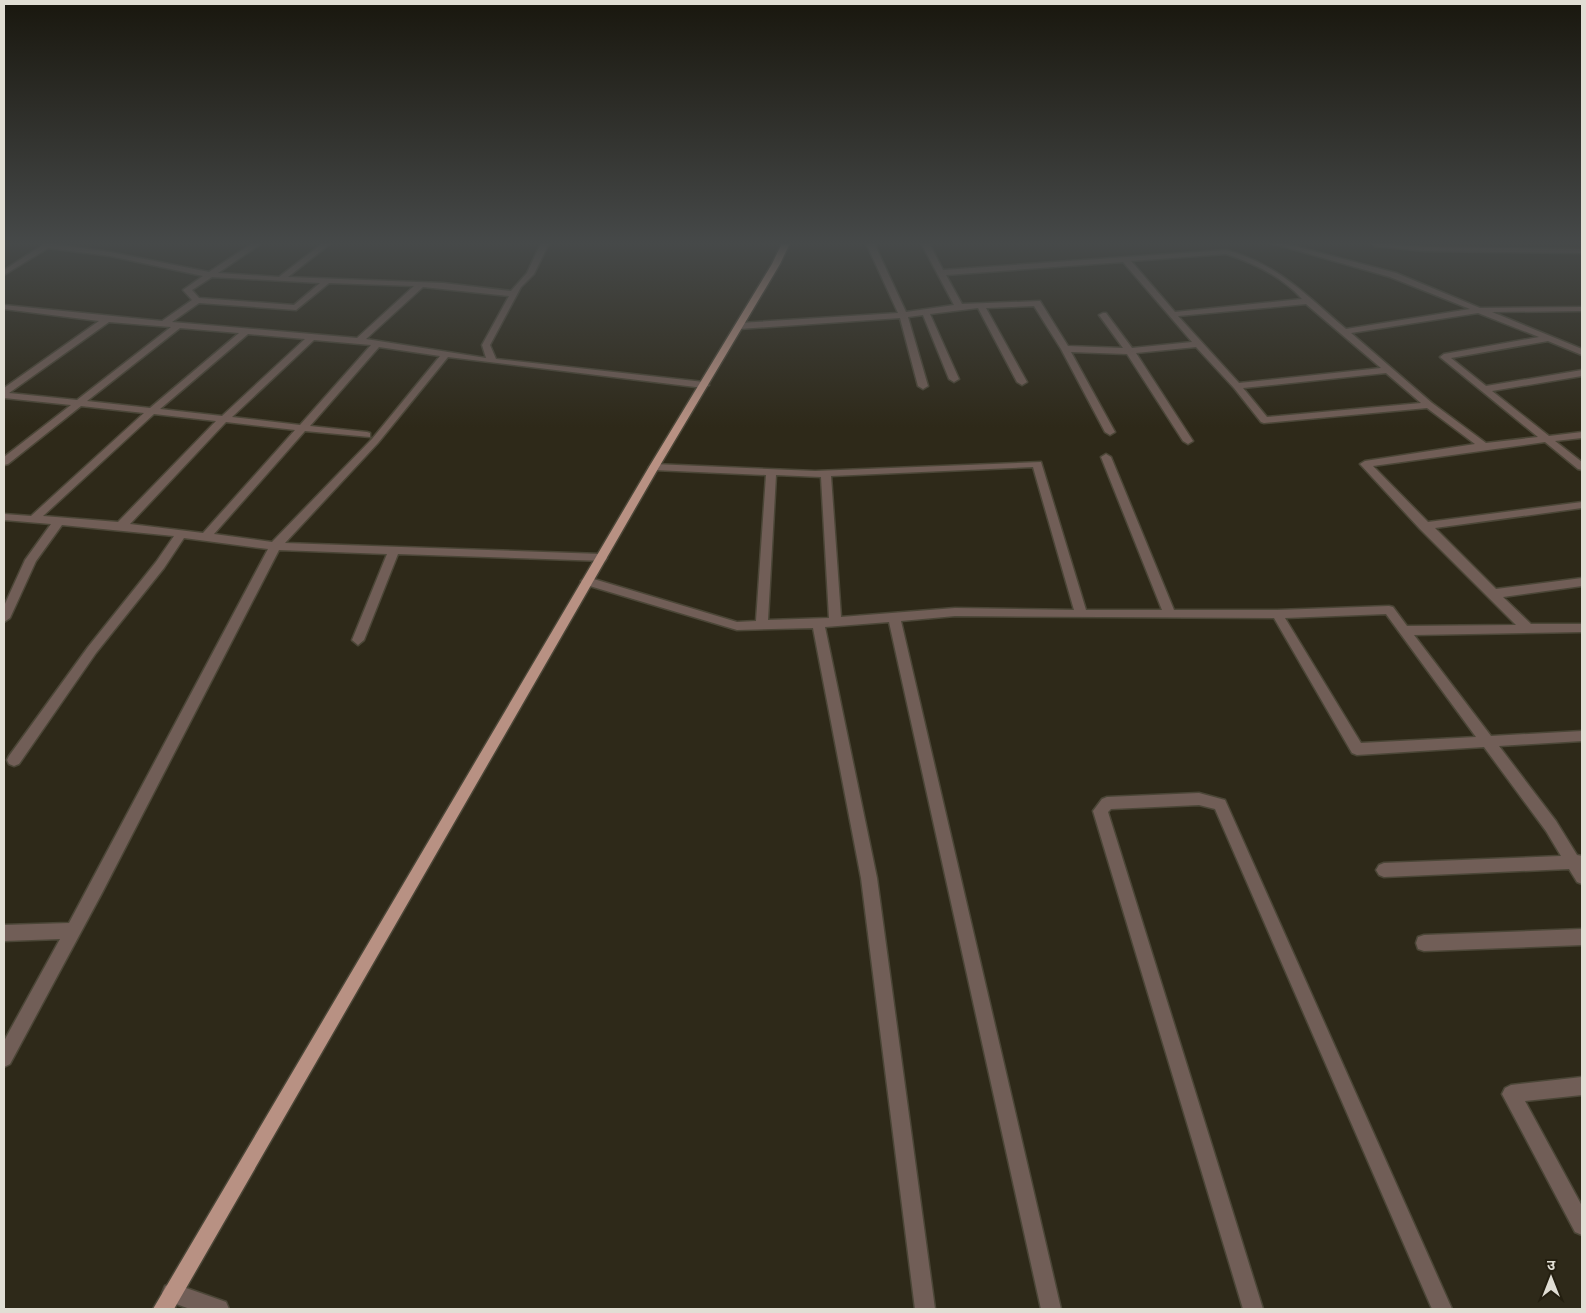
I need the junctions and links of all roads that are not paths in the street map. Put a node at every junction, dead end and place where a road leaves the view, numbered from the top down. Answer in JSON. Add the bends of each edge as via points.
{"nodes":[{"id":1,"x":190,"y":304,"type":"edge"},
{"id":2,"x":249,"y":304,"type":"edge"},
{"id":3,"x":300,"y":304,"type":"edge"},
{"id":4,"x":399,"y":304,"type":"edge"},
{"id":5,"x":508,"y":304,"type":"edge"},
{"id":6,"x":751,"y":304,"type":"edge"},
{"id":7,"x":898,"y":304,"type":"edge"},
{"id":8,"x":957,"y":304,"type":"edge"},
{"id":9,"x":1019,"y":304,"type":"edge"},
{"id":10,"x":1038,"y":304,"type":"edge"},
{"id":11,"x":1165,"y":304,"type":"edge"},
{"id":12,"x":1274,"y":304,"type":"edge"},
{"id":13,"x":1312,"y":304,"type":"edge"},
{"id":14,"x":1465,"y":304,"type":"edge"},
{"id":15,"x":4,"y":306,"type":"edge"},
{"id":16,"x":981,"y":307,"type":"junction"},
{"id":17,"x":959,"y":308,"type":"junction"},
{"id":18,"x":1582,"y":309,"type":"edge"},
{"id":19,"x":1479,"y":310,"type":"junction"},
{"id":20,"x":926,"y":313,"type":"junction"},
{"id":21,"x":1174,"y":314,"type":"junction"},
{"id":22,"x":903,"y":315,"type":"junction"},
{"id":23,"x":1103,"y":315,"type":"dead end"},
{"id":24,"x":107,"y":319,"type":"junction"},
{"id":25,"x":165,"y":323,"type":"junction"},
{"id":26,"x":180,"y":324,"type":"junction"},
{"id":27,"x":739,"y":326,"type":"junction"},
{"id":28,"x":246,"y":331,"type":"junction"},
{"id":29,"x":1344,"y":332,"type":"junction"},
{"id":30,"x":312,"y":336,"type":"junction"},
{"id":31,"x":1550,"y":338,"type":"junction"},
{"id":32,"x":359,"y":340,"type":"junction"},
{"id":33,"x":378,"y":343,"type":"junction"},
{"id":34,"x":1198,"y":344,"type":"junction"},
{"id":35,"x":1065,"y":349,"type":"junction"},
{"id":36,"x":1130,"y":351,"type":"junction"},
{"id":37,"x":1582,"y":352,"type":"edge"},
{"id":38,"x":447,"y":353,"type":"junction"},
{"id":39,"x":492,"y":360,"type":"junction"},
{"id":40,"x":1390,"y":370,"type":"junction"},
{"id":41,"x":1582,"y":373,"type":"edge"},
{"id":42,"x":954,"y":379,"type":"dead end"},
{"id":43,"x":1022,"y":382,"type":"dead end"},
{"id":44,"x":704,"y":385,"type":"junction"},
{"id":45,"x":923,"y":386,"type":"dead end"},
{"id":46,"x":1237,"y":386,"type":"junction"},
{"id":47,"x":1485,"y":389,"type":"junction"},
{"id":48,"x":4,"y":394,"type":"edge"},
{"id":49,"x":78,"y":404,"type":"junction"},
{"id":50,"x":1429,"y":405,"type":"junction"},
{"id":51,"x":151,"y":412,"type":"junction"},
{"id":52,"x":223,"y":420,"type":"junction"},
{"id":53,"x":301,"y":427,"type":"junction"},
{"id":54,"x":1110,"y":432,"type":"dead end"},
{"id":55,"x":367,"y":435,"type":"dead end"},
{"id":56,"x":1582,"y":435,"type":"edge"},
{"id":57,"x":1547,"y":439,"type":"junction"},
{"id":58,"x":1188,"y":442,"type":"dead end"},
{"id":59,"x":1484,"y":446,"type":"junction"},
{"id":60,"x":1106,"y":458,"type":"dead end"},
{"id":61,"x":4,"y":462,"type":"edge"},
{"id":62,"x":654,"y":467,"type":"junction"},
{"id":63,"x":1582,"y":467,"type":"edge"},
{"id":64,"x":771,"y":472,"type":"junction"},
{"id":65,"x":826,"y":474,"type":"junction"},
{"id":66,"x":1582,"y":505,"type":"edge"},
{"id":67,"x":4,"y":517,"type":"edge"},
{"id":68,"x":34,"y":519,"type":"junction"},
{"id":69,"x":58,"y":522,"type":"junction"},
{"id":70,"x":121,"y":526,"type":"junction"},
{"id":71,"x":1424,"y":526,"type":"junction"},
{"id":72,"x":182,"y":533,"type":"junction"},
{"id":73,"x":206,"y":536,"type":"junction"},
{"id":74,"x":275,"y":546,"type":"junction"},
{"id":75,"x":394,"y":551,"type":"junction"},
{"id":76,"x":601,"y":558,"type":"junction"},
{"id":77,"x":587,"y":582,"type":"junction"},
{"id":78,"x":1582,"y":582,"type":"edge"},
{"id":79,"x":1492,"y":594,"type":"junction"},
{"id":80,"x":1081,"y":614,"type":"junction"},
{"id":81,"x":1170,"y":614,"type":"junction"},
{"id":82,"x":1277,"y":614,"type":"junction"},
{"id":83,"x":894,"y":616,"type":"junction"},
{"id":84,"x":4,"y":618,"type":"edge"},
{"id":85,"x":835,"y":622,"type":"junction"},
{"id":86,"x":818,"y":623,"type":"junction"},
{"id":87,"x":762,"y":624,"type":"junction"},
{"id":88,"x":1582,"y":628,"type":"edge"},
{"id":89,"x":1528,"y":629,"type":"junction"},
{"id":90,"x":1404,"y":630,"type":"junction"},
{"id":91,"x":358,"y":640,"type":"dead end"},
{"id":92,"x":1582,"y":736,"type":"edge"},
{"id":93,"x":1485,"y":742,"type":"junction"},
{"id":94,"x":14,"y":760,"type":"dead end"},
{"id":95,"x":1578,"y":862,"type":"edge"},
{"id":96,"x":1384,"y":870,"type":"dead end"},
{"id":97,"x":1582,"y":877,"type":"edge"},
{"id":98,"x":74,"y":931,"type":"junction"},
{"id":99,"x":4,"y":933,"type":"edge"},
{"id":100,"x":1582,"y":937,"type":"edge"},
{"id":101,"x":1424,"y":943,"type":"dead end"},
{"id":102,"x":4,"y":1058,"type":"edge"},
{"id":103,"x":1582,"y":1086,"type":"edge"},
{"id":104,"x":1582,"y":1226,"type":"edge"},
{"id":105,"x":167,"y":1301,"type":"edge"},
{"id":106,"x":219,"y":1309,"type":"edge"},
{"id":107,"x":925,"y":1309,"type":"edge"},
{"id":108,"x":1051,"y":1309,"type":"edge"},
{"id":109,"x":1253,"y":1309,"type":"edge"},
{"id":110,"x":1442,"y":1309,"type":"edge"}],
"edges":[{"from":1,"to":25,"type":"street"},
{"from":2,"to":3,"type":"street","via":[[296,308]]},
{"from":4,"to":32,"type":"street"},
{"from":5,"to":39,"type":"street","via":[[486,345]]},
{"from":6,"to":27,"type":"main road"},
{"from":7,"to":22,"type":"street"},
{"from":8,"to":17,"type":"street"},
{"from":9,"to":16,"type":"street"},
{"from":10,"to":35,"type":"street"},
{"from":11,"to":21,"type":"street"},
{"from":12,"to":21,"type":"street"},
{"from":13,"to":29,"type":"street"},
{"from":14,"to":19,"type":"street"},
{"from":15,"to":24,"type":"street"},
{"from":16,"to":17,"type":"street"},
{"from":16,"to":43,"type":"street"},
{"from":17,"to":20,"type":"street"},
{"from":18,"to":19,"type":"street"},
{"from":19,"to":29,"type":"street"},
{"from":19,"to":31,"type":"street"},
{"from":20,"to":22,"type":"street"},
{"from":20,"to":42,"type":"street"},
{"from":21,"to":34,"type":"street"},
{"from":22,"to":27,"type":"street"},
{"from":22,"to":45,"type":"street"},
{"from":23,"to":36,"type":"street"},
{"from":24,"to":25,"type":"street"},
{"from":24,"to":48,"type":"street"},
{"from":25,"to":26,"type":"street"},
{"from":26,"to":28,"type":"street"},
{"from":26,"to":49,"type":"street"},
{"from":27,"to":44,"type":"main road"},
{"from":28,"to":30,"type":"street"},
{"from":28,"to":51,"type":"street"},
{"from":29,"to":40,"type":"street"},
{"from":30,"to":32,"type":"street"},
{"from":30,"to":52,"type":"street"},
{"from":31,"to":37,"type":"street"},
{"from":31,"to":47,"type":"street","via":[[1444,357]]},
{"from":32,"to":33,"type":"street"},
{"from":33,"to":38,"type":"street"},
{"from":33,"to":53,"type":"street"},
{"from":34,"to":36,"type":"street"},
{"from":34,"to":46,"type":"street"},
{"from":35,"to":36,"type":"street"},
{"from":35,"to":54,"type":"street"},
{"from":36,"to":58,"type":"street"},
{"from":38,"to":39,"type":"street"},
{"from":38,"to":74,"type":"street","via":[[375,441]]},
{"from":39,"to":44,"type":"street"},
{"from":40,"to":46,"type":"street"},
{"from":40,"to":50,"type":"street"},
{"from":41,"to":47,"type":"street"},
{"from":44,"to":62,"type":"main road"},
{"from":46,"to":50,"type":"street","via":[[1264,420]]},
{"from":47,"to":57,"type":"street"},
{"from":48,"to":49,"type":"street"},
{"from":49,"to":51,"type":"street"},
{"from":49,"to":61,"type":"street"},
{"from":50,"to":59,"type":"street"},
{"from":51,"to":52,"type":"street"},
{"from":51,"to":68,"type":"street"},
{"from":52,"to":53,"type":"street"},
{"from":52,"to":70,"type":"street"},
{"from":53,"to":55,"type":"street"},
{"from":53,"to":73,"type":"street"},
{"from":56,"to":57,"type":"street"},
{"from":57,"to":59,"type":"street"},
{"from":57,"to":63,"type":"street"},
{"from":59,"to":71,"type":"street","via":[[1365,464]]},
{"from":60,"to":81,"type":"street"},
{"from":62,"to":64,"type":"street"},
{"from":62,"to":76,"type":"main road"},
{"from":64,"to":65,"type":"street"},
{"from":64,"to":87,"type":"street"},
{"from":65,"to":80,"type":"street","via":[[1037,464]]},
{"from":65,"to":85,"type":"street"},
{"from":66,"to":71,"type":"street"},
{"from":67,"to":68,"type":"street"},
{"from":68,"to":69,"type":"street"},
{"from":69,"to":70,"type":"street"},
{"from":69,"to":84,"type":"street","via":[[31,560]]},
{"from":70,"to":72,"type":"street"},
{"from":71,"to":79,"type":"street"},
{"from":72,"to":73,"type":"street"},
{"from":72,"to":94,"type":"street","via":[[92,650]]},
{"from":73,"to":74,"type":"street"},
{"from":74,"to":75,"type":"street"},
{"from":74,"to":98,"type":"street"},
{"from":75,"to":76,"type":"street"},
{"from":75,"to":91,"type":"street"},
{"from":76,"to":77,"type":"main road"},
{"from":77,"to":87,"type":"street","via":[[737,626]]},
{"from":77,"to":105,"type":"main road"},
{"from":78,"to":79,"type":"street"},
{"from":79,"to":89,"type":"street"},
{"from":80,"to":81,"type":"street"},
{"from":80,"to":83,"type":"street","via":[[955,612]]},
{"from":81,"to":82,"type":"street"},
{"from":82,"to":90,"type":"street","via":[[1389,610]]},
{"from":82,"to":93,"type":"street","via":[[1357,749]]},
{"from":83,"to":85,"type":"street"},
{"from":83,"to":108,"type":"street"},
{"from":85,"to":86,"type":"street"},
{"from":86,"to":87,"type":"street"},
{"from":86,"to":107,"type":"street","via":[[869,878]]},
{"from":88,"to":89,"type":"street"},
{"from":89,"to":90,"type":"street"},
{"from":90,"to":93,"type":"street"},
{"from":92,"to":93,"type":"street"},
{"from":93,"to":95,"type":"street"},
{"from":95,"to":96,"type":"street"},
{"from":95,"to":97,"type":"street"},
{"from":98,"to":99,"type":"street"},
{"from":98,"to":102,"type":"street"},
{"from":100,"to":101,"type":"street"},
{"from":103,"to":104,"type":"street","via":[[1511,1094]]},
{"from":105,"to":106,"type":"street"},
{"from":109,"to":110,"type":"street","via":[[1100,811],[1107,803],[1199,799],[1220,804]]}]}
